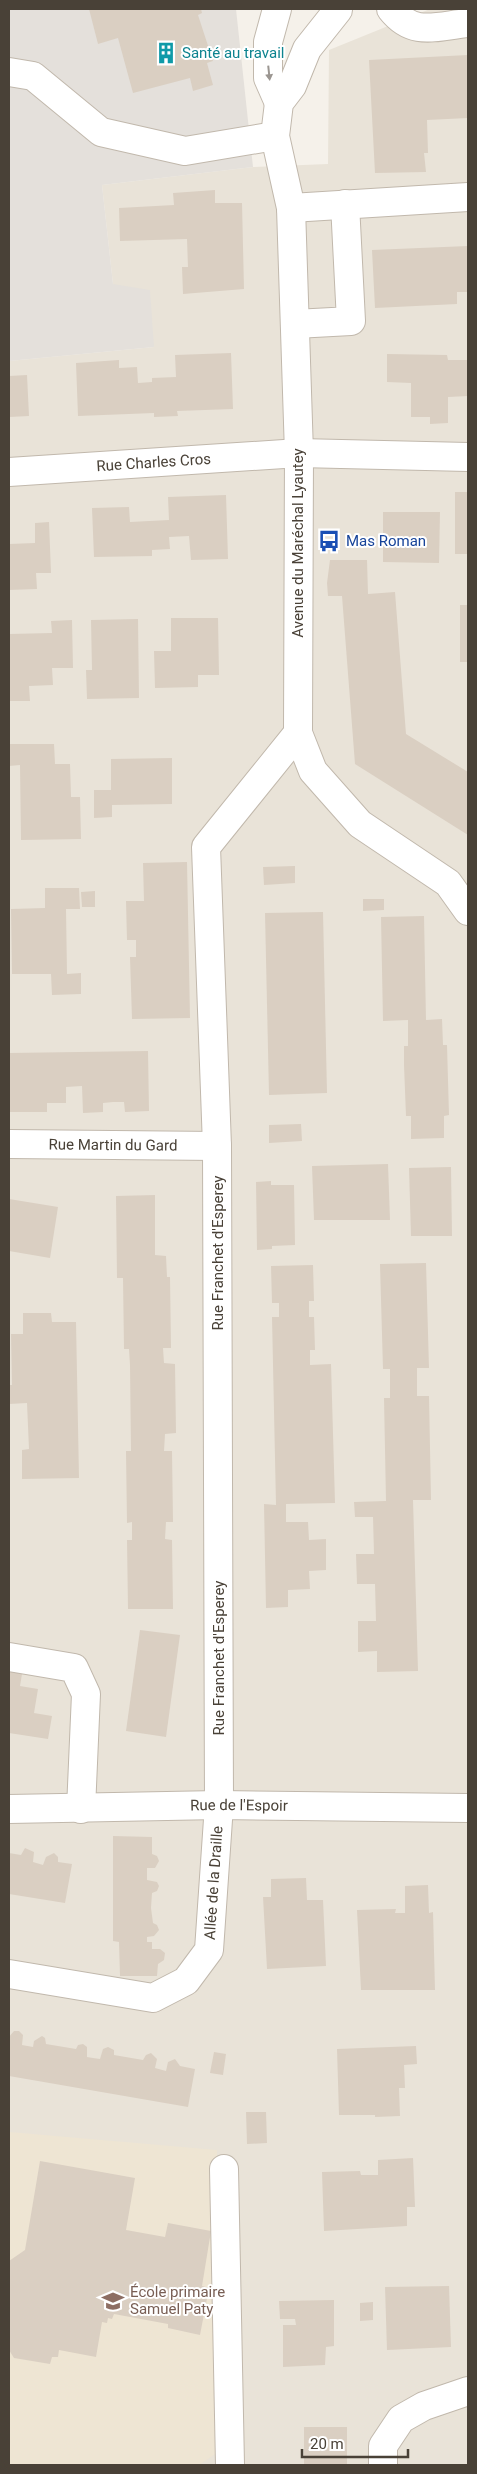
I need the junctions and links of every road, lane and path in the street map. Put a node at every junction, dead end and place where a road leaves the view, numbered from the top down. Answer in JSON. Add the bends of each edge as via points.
{"nodes":[{"id":1,"x":277,"y":9,"type":"edge"},
{"id":2,"x":337,"y":9,"type":"edge"},
{"id":3,"x":391,"y":9,"type":"edge"},
{"id":4,"x":438,"y":9,"type":"edge"},
{"id":5,"x":468,"y":18,"type":"edge"},
{"id":6,"x":468,"y":22,"type":"edge"},
{"id":7,"x":9,"y":72,"type":"edge"},
{"id":8,"x":279,"y":103,"type":"junction"},
{"id":9,"x":275,"y":136,"type":"junction"},
{"id":10,"x":468,"y":197,"type":"edge"},
{"id":11,"x":345,"y":204,"type":"junction"},
{"id":12,"x":291,"y":208,"type":"junction"},
{"id":13,"x":294,"y":324,"type":"junction"},
{"id":14,"x":299,"y":453,"type":"junction"},
{"id":15,"x":468,"y":457,"type":"edge"},
{"id":16,"x":9,"y":472,"type":"edge"},
{"id":17,"x":298,"y":733,"type":"junction"},
{"id":18,"x":468,"y":911,"type":"edge"},
{"id":19,"x":9,"y":1144,"type":"edge"},
{"id":20,"x":217,"y":1146,"type":"junction"},
{"id":21,"x":9,"y":1657,"type":"edge"},
{"id":22,"x":219,"y":1805,"type":"junction"},
{"id":23,"x":82,"y":1808,"type":"junction"},
{"id":24,"x":9,"y":1809,"type":"edge"},
{"id":25,"x":468,"y":1809,"type":"edge"},
{"id":26,"x":9,"y":1974,"type":"edge"},
{"id":27,"x":224,"y":2169,"type":"dead end"},
{"id":28,"x":468,"y":2392,"type":"edge"},
{"id":29,"x":230,"y":2465,"type":"edge"},
{"id":30,"x":383,"y":2465,"type":"edge"}],
"edges":[{"from":1,"to":8,"type":"street","one_way":true,"via":[[268,42],[268,78]]},
{"from":2,"to":8,"type":"street","name":"Avenue du Maréchal Lyautey","via":[[308,50],[292,86]]},
{"from":3,"to":6,"type":"street","via":[[398,19],[415,28]]},
{"from":4,"to":5,"type":"street","via":[[447,16]]},
{"from":7,"to":9,"type":"street","via":[[33,76],[101,132],[185,151]]},
{"from":8,"to":9,"type":"street","name":"Avenue du Maréchal Lyautey"},
{"from":9,"to":12,"type":"street","name":"Avenue du Maréchal Lyautey"},
{"from":10,"to":11,"type":"street"},
{"from":11,"to":12,"type":"street"},
{"from":11,"to":13,"type":"street","via":[[352,321]]},
{"from":12,"to":13,"type":"street","name":"Avenue du Maréchal Lyautey"},
{"from":13,"to":14,"type":"street","name":"Avenue du Maréchal Lyautey"},
{"from":14,"to":15,"type":"street","name":"Rue Charles Cros"},
{"from":14,"to":16,"type":"street","name":"Rue Charles Cros"},
{"from":14,"to":17,"type":"street","name":"Avenue du Maréchal Lyautey"},
{"from":17,"to":18,"type":"street","name":"Avenue du Maréchal Lyautey","via":[[313,771],[360,824],[448,883]]},
{"from":17,"to":20,"type":"street","name":"Rue Franchet d'Esperey","via":[[206,847]]},
{"from":19,"to":20,"type":"street","name":"Rue Martin du Gard"},
{"from":20,"to":22,"type":"street","name":"Rue Franchet d'Esperey"},
{"from":21,"to":23,"type":"street","via":[[74,1668],[86,1694]]},
{"from":22,"to":23,"type":"street","name":"Rue de l'Espoir"},
{"from":22,"to":25,"type":"street","name":"Rue de l'Espoir"},
{"from":22,"to":26,"type":"street","name":"Allée de la Draille","via":[[209,1950],[186,1981],[153,1998]]},
{"from":23,"to":24,"type":"street","name":"Rue de l'Espoir"},
{"from":27,"to":29,"type":"street"},
{"from":28,"to":30,"type":"street","via":[[424,2406],[401,2419],[383,2446]]}]}
